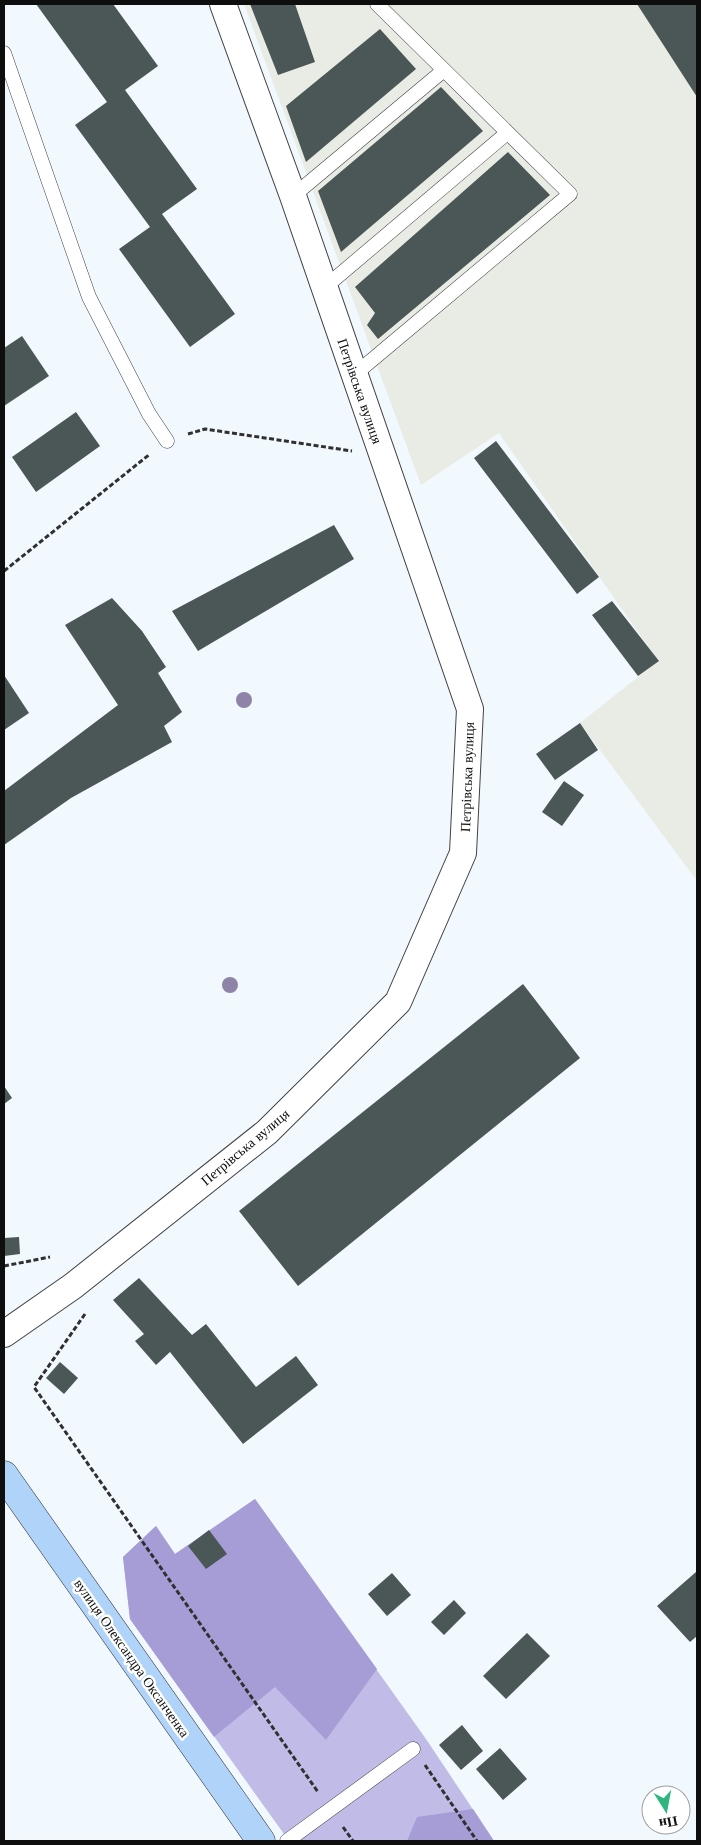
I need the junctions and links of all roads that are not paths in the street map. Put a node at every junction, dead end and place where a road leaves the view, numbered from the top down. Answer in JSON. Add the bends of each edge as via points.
{"nodes":[{"id":1,"x":223,"y":4,"type":"edge"},
{"id":2,"x":377,"y":4,"type":"edge"},
{"id":3,"x":4,"y":53,"type":"edge"},
{"id":4,"x":444,"y":70,"type":"junction"},
{"id":5,"x":507,"y":132,"type":"junction"},
{"id":6,"x":293,"y":196,"type":"junction"},
{"id":7,"x":324,"y":288,"type":"junction"},
{"id":8,"x":354,"y":376,"type":"junction"},
{"id":9,"x":167,"y":441,"type":"road end"},
{"id":10,"x":4,"y":1334,"type":"edge"},
{"id":11,"x":4,"y":1475,"type":"edge"},
{"id":12,"x":413,"y":1749,"type":"road end"},
{"id":13,"x":259,"y":1840,"type":"edge"},
{"id":14,"x":288,"y":1841,"type":"edge"}],
"edges":[{"from":1,"to":6,"type":"street","name":"Петрівська вулиця"},
{"from":2,"to":4,"type":"lane"},
{"from":3,"to":9,"type":"lane","via":[[89,297],[149,414]]},
{"from":4,"to":5,"type":"lane"},
{"from":4,"to":6,"type":"lane"},
{"from":5,"to":7,"type":"lane"},
{"from":5,"to":8,"type":"lane","via":[[570,194]]},
{"from":6,"to":7,"type":"street","name":"Петрівська вулиця"},
{"from":7,"to":8,"type":"street","name":"Петрівська вулиця"},
{"from":8,"to":10,"type":"street","name":"Петрівська вулиця","via":[[470,709],[460,862],[398,1002],[267,1132],[73,1286]]},
{"from":11,"to":13,"type":"street","name":"вулиця Олександра Оксанченка"},
{"from":12,"to":14,"type":"lane"}]}
